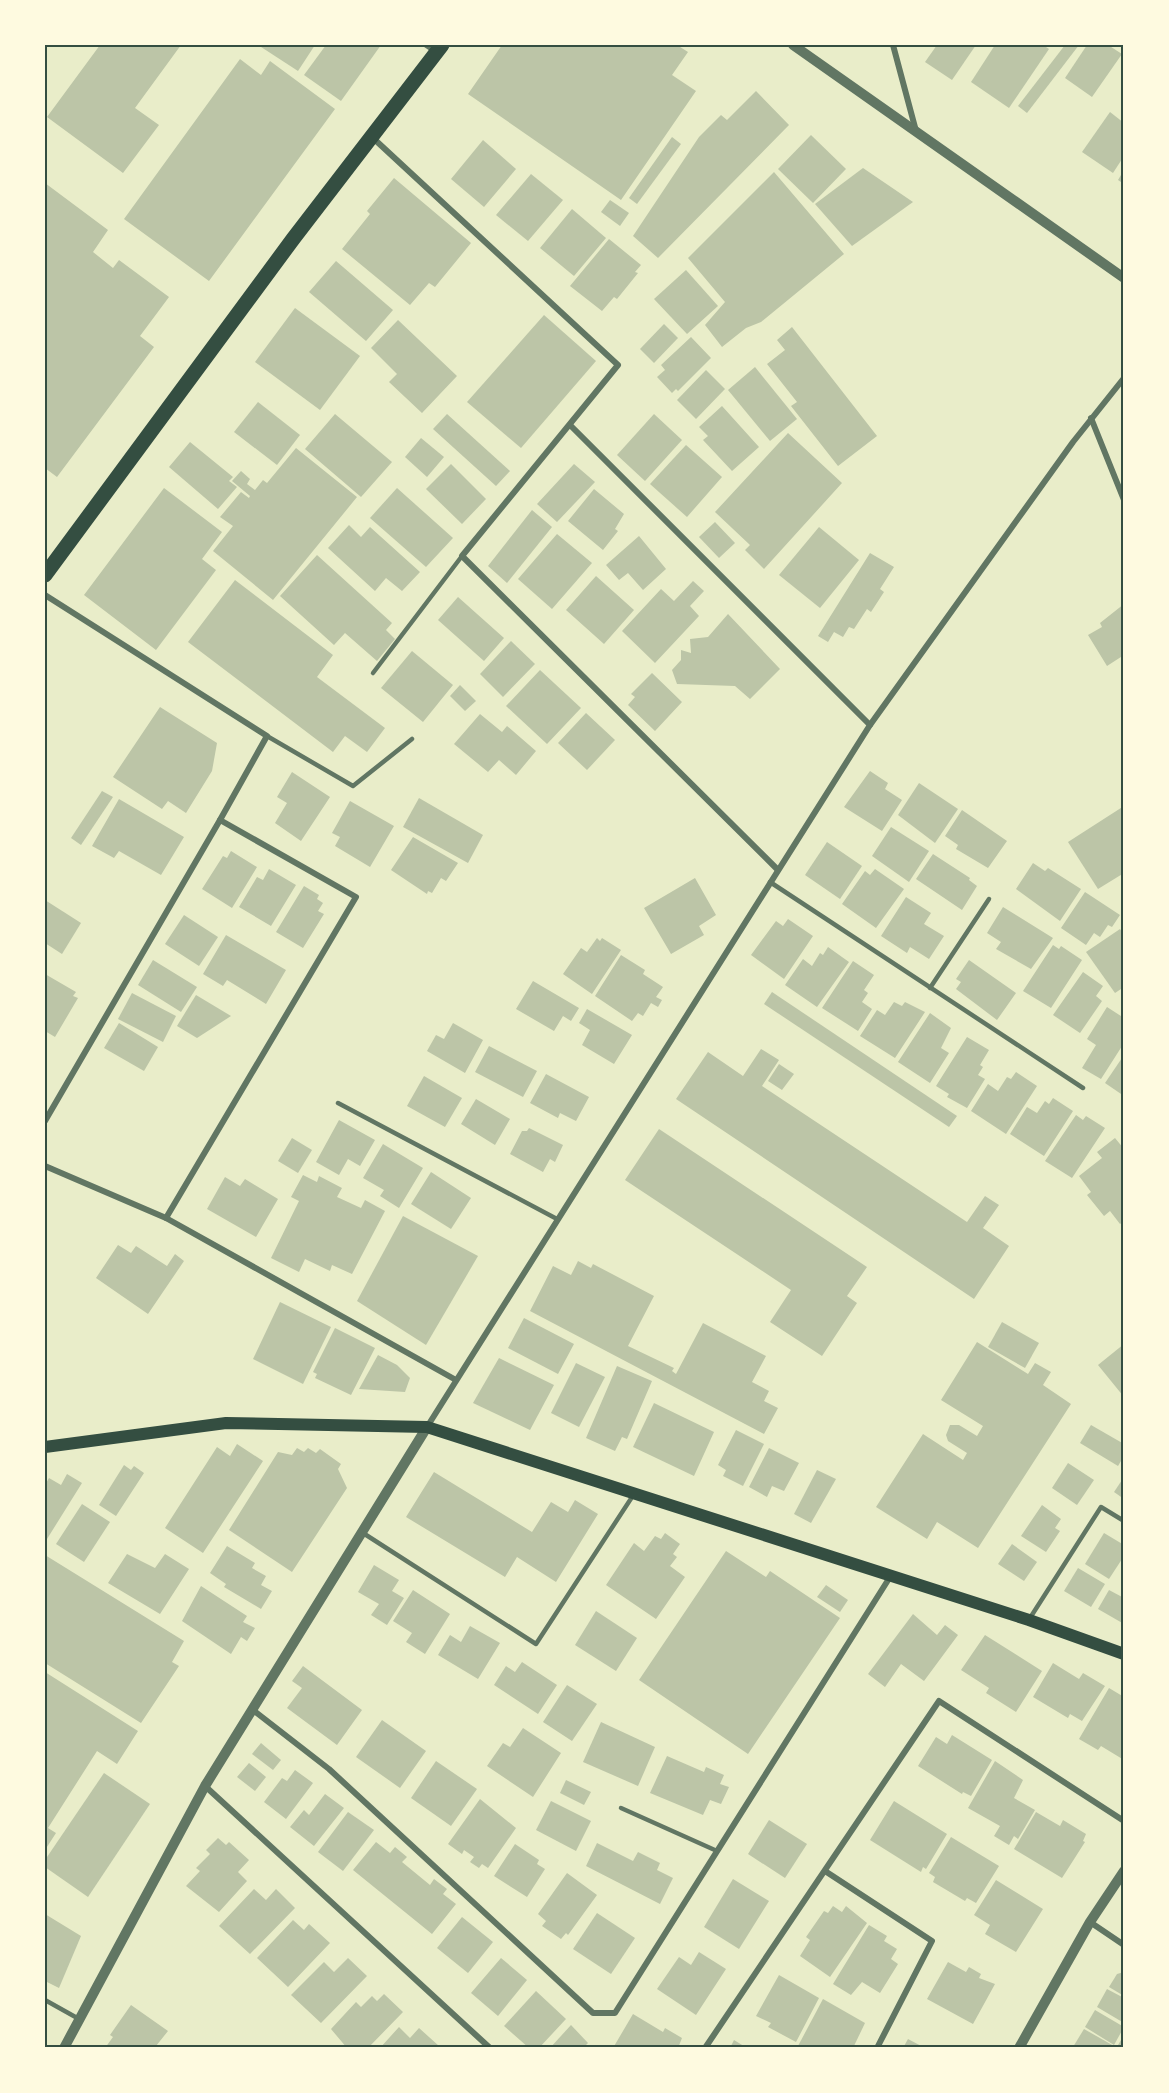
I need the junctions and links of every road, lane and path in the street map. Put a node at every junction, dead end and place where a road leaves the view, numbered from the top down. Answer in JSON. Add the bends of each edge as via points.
{"nodes":[{"id":1,"x":793,"y":45,"type":"edge"},
{"id":2,"x":893,"y":45,"type":"edge"},
{"id":3,"x":434,"y":48,"type":"edge"},
{"id":4,"x":916,"y":132,"type":"junction"},
{"id":5,"x":373,"y":138,"type":"junction"},
{"id":6,"x":1124,"y":278,"type":"edge"},
{"id":7,"x":1124,"y":378,"type":"edge"},
{"id":8,"x":1091,"y":418,"type":"junction"},
{"id":9,"x":571,"y":426,"type":"junction"},
{"id":10,"x":1124,"y":500,"type":"edge"},
{"id":11,"x":462,"y":556,"type":"junction"},
{"id":12,"x":45,"y":575,"type":"edge"},
{"id":13,"x":45,"y":595,"type":"edge"},
{"id":14,"x":373,"y":673,"type":"dead end"},
{"id":15,"x":870,"y":725,"type":"junction"},
{"id":16,"x":267,"y":736,"type":"junction"},
{"id":17,"x":412,"y":740,"type":"dead end"},
{"id":18,"x":220,"y":820,"type":"junction"},
{"id":19,"x":778,"y":870,"type":"junction"},
{"id":20,"x":770,"y":882,"type":"junction"},
{"id":21,"x":988,"y":899,"type":"dead end"},
{"id":22,"x":930,"y":988,"type":"junction"},
{"id":23,"x":1083,"y":1088,"type":"dead end"},
{"id":24,"x":338,"y":1103,"type":"dead end"},
{"id":25,"x":45,"y":1121,"type":"edge"},
{"id":26,"x":45,"y":1166,"type":"edge"},
{"id":27,"x":166,"y":1218,"type":"junction"},
{"id":28,"x":557,"y":1219,"type":"junction"},
{"id":29,"x":456,"y":1380,"type":"junction"},
{"id":30,"x":427,"y":1427,"type":"junction"},
{"id":31,"x":45,"y":1447,"type":"edge"},
{"id":32,"x":634,"y":1494,"type":"junction"},
{"id":33,"x":1124,"y":1521,"type":"edge"},
{"id":34,"x":363,"y":1533,"type":"junction"},
{"id":35,"x":890,"y":1577,"type":"junction"},
{"id":36,"x":1029,"y":1620,"type":"junction"},
{"id":37,"x":1124,"y":1654,"type":"edge"},
{"id":38,"x":253,"y":1710,"type":"junction"},
{"id":39,"x":205,"y":1786,"type":"junction"},
{"id":40,"x":621,"y":1808,"type":"dead end"},
{"id":41,"x":1124,"y":1821,"type":"edge"},
{"id":42,"x":717,"y":1851,"type":"junction"},
{"id":43,"x":825,"y":1870,"type":"junction"},
{"id":44,"x":1124,"y":1870,"type":"edge"},
{"id":45,"x":1090,"y":1922,"type":"junction"},
{"id":46,"x":1124,"y":1945,"type":"edge"},
{"id":47,"x":45,"y":2000,"type":"edge"},
{"id":48,"x":80,"y":2019,"type":"junction"},
{"id":49,"x":64,"y":2048,"type":"edge"},
{"id":50,"x":490,"y":2048,"type":"edge"},
{"id":51,"x":705,"y":2048,"type":"edge"},
{"id":52,"x":877,"y":2048,"type":"edge"},
{"id":53,"x":1019,"y":2048,"type":"edge"}],
"edges":[{"from":1,"to":4,"type":"street"},
{"from":2,"to":4,"type":"street"},
{"from":3,"to":5,"type":"main road"},
{"from":4,"to":6,"type":"street"},
{"from":5,"to":9,"type":"street","via":[[618,365]]},
{"from":5,"to":12,"type":"main road"},
{"from":7,"to":8,"type":"street"},
{"from":8,"to":10,"type":"street"},
{"from":8,"to":15,"type":"street"},
{"from":9,"to":11,"type":"street"},
{"from":9,"to":15,"type":"street"},
{"from":11,"to":14,"type":"lane"},
{"from":11,"to":19,"type":"street"},
{"from":13,"to":16,"type":"street"},
{"from":15,"to":19,"type":"street"},
{"from":16,"to":17,"type":"lane","via":[[353,786]]},
{"from":16,"to":18,"type":"street"},
{"from":18,"to":25,"type":"street"},
{"from":18,"to":27,"type":"street","via":[[356,897]]},
{"from":19,"to":20,"type":"street"},
{"from":20,"to":22,"type":"lane"},
{"from":20,"to":28,"type":"street"},
{"from":21,"to":22,"type":"lane"},
{"from":22,"to":23,"type":"lane"},
{"from":24,"to":28,"type":"lane"},
{"from":26,"to":27,"type":"street"},
{"from":27,"to":29,"type":"street"},
{"from":28,"to":29,"type":"street"},
{"from":29,"to":30,"type":"street"},
{"from":30,"to":31,"type":"main road","via":[[226,1423]]},
{"from":30,"to":32,"type":"main road"},
{"from":30,"to":34,"type":"street"},
{"from":32,"to":34,"type":"lane","via":[[536,1644]]},
{"from":32,"to":35,"type":"main road"},
{"from":33,"to":36,"type":"lane","via":[[1101,1507]]},
{"from":34,"to":38,"type":"street"},
{"from":35,"to":36,"type":"main road"},
{"from":35,"to":42,"type":"street"},
{"from":36,"to":37,"type":"main road"},
{"from":38,"to":39,"type":"street"},
{"from":38,"to":42,"type":"street","via":[[329,1769],[593,2013],[615,2013]]},
{"from":39,"to":48,"type":"street"},
{"from":39,"to":50,"type":"street"},
{"from":40,"to":42,"type":"lane"},
{"from":41,"to":43,"type":"street","via":[[939,1701]]},
{"from":43,"to":51,"type":"street"},
{"from":43,"to":52,"type":"street","via":[[932,1941]]},
{"from":44,"to":45,"type":"street"},
{"from":45,"to":46,"type":"street"},
{"from":45,"to":53,"type":"street"},
{"from":47,"to":48,"type":"lane"},
{"from":48,"to":49,"type":"street"}]}
